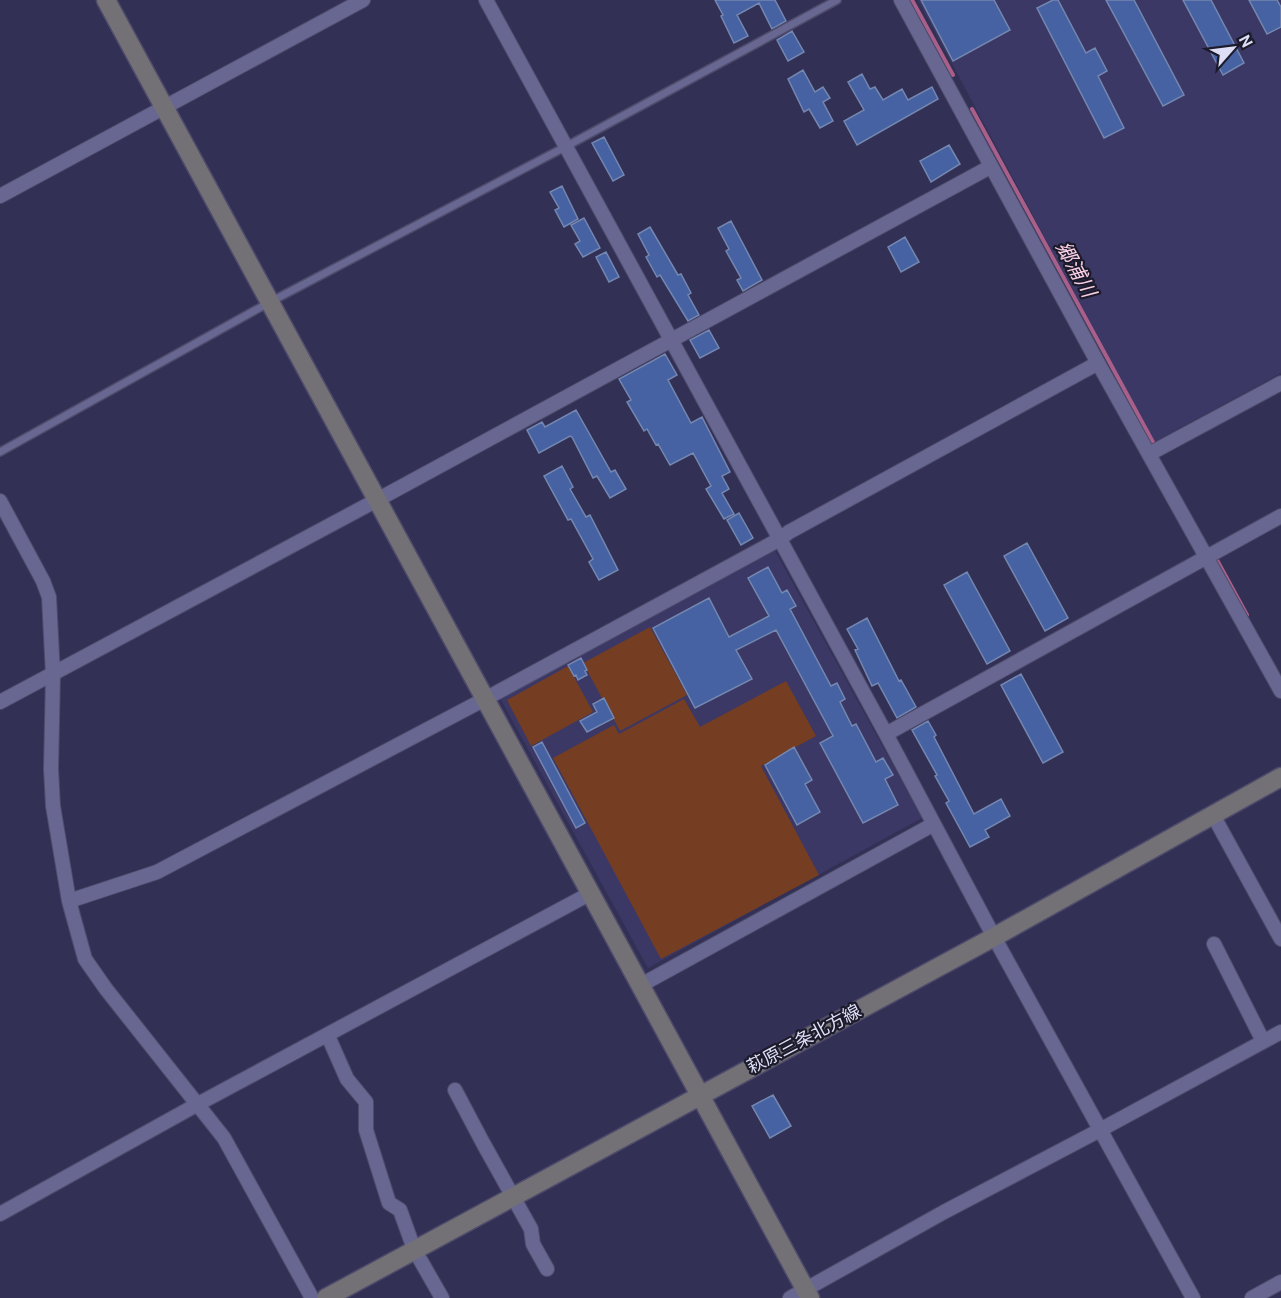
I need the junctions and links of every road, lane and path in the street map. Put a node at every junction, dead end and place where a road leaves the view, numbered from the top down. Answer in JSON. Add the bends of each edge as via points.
{"nodes":[{"id":1,"x":106,"y":0,"type":"edge"},
{"id":2,"x":363,"y":0,"type":"edge"},
{"id":3,"x":486,"y":0,"type":"edge"},
{"id":4,"x":837,"y":0,"type":"edge"},
{"id":5,"x":902,"y":0,"type":"edge"},
{"id":6,"x":164,"y":108,"type":"junction"},
{"id":7,"x":565,"y":147,"type":"junction"},
{"id":8,"x":990,"y":167,"type":"junction"},
{"id":9,"x":0,"y":196,"type":"edge"},
{"id":10,"x":270,"y":302,"type":"junction"},
{"id":11,"x":670,"y":340,"type":"junction"},
{"id":12,"x":1098,"y":363,"type":"junction"},
{"id":13,"x":1281,"y":382,"type":"edge"},
{"id":14,"x":0,"y":452,"type":"edge"},
{"id":15,"x":1149,"y":454,"type":"junction"},
{"id":16,"x":377,"y":500,"type":"junction"},
{"id":17,"x":0,"y":501,"type":"edge"},
{"id":18,"x":1280,"y":520,"type":"edge"},
{"id":19,"x":780,"y":539,"type":"junction"},
{"id":20,"x":1206,"y":557,"type":"junction"},
{"id":21,"x":53,"y":675,"type":"junction"},
{"id":22,"x":1281,"y":691,"type":"edge"},
{"id":23,"x":485,"y":699,"type":"junction"},
{"id":24,"x":0,"y":702,"type":"edge"},
{"id":25,"x":886,"y":734,"type":"junction"},
{"id":26,"x":1281,"y":777,"type":"edge"},
{"id":27,"x":1213,"y":814,"type":"junction"},
{"id":28,"x":934,"y":824,"type":"junction"},
{"id":29,"x":591,"y":893,"type":"junction"},
{"id":30,"x":69,"y":901,"type":"junction"},
{"id":31,"x":994,"y":937,"type":"junction"},
{"id":32,"x":1281,"y":939,"type":"edge"},
{"id":33,"x":1214,"y":944,"type":"dead end"},
{"id":34,"x":641,"y":986,"type":"junction"},
{"id":35,"x":1281,"y":1032,"type":"edge"},
{"id":36,"x":328,"y":1036,"type":"junction"},
{"id":37,"x":1263,"y":1041,"type":"junction"},
{"id":38,"x":455,"y":1090,"type":"dead end"},
{"id":39,"x":700,"y":1095,"type":"junction"},
{"id":40,"x":198,"y":1104,"type":"junction"},
{"id":41,"x":1100,"y":1130,"type":"junction"},
{"id":42,"x":514,"y":1196,"type":"junction"},
{"id":43,"x":0,"y":1214,"type":"edge"},
{"id":44,"x":414,"y":1249,"type":"junction"},
{"id":45,"x":547,"y":1269,"type":"dead end"},
{"id":46,"x":1281,"y":1282,"type":"edge"},
{"id":47,"x":802,"y":1295,"type":"edge"},
{"id":48,"x":312,"y":1298,"type":"edge"},
{"id":49,"x":326,"y":1298,"type":"edge"},
{"id":50,"x":442,"y":1298,"type":"edge"},
{"id":51,"x":1193,"y":1298,"type":"edge"},
{"id":52,"x":1252,"y":1298,"type":"edge"}],
"edges":[{"from":1,"to":6,"type":"street"},
{"from":2,"to":6,"type":"street"},
{"from":3,"to":7,"type":"street"},
{"from":4,"to":7,"type":"lane"},
{"from":5,"to":8,"type":"street"},
{"from":6,"to":9,"type":"street"},
{"from":6,"to":10,"type":"street"},
{"from":7,"to":10,"type":"lane"},
{"from":7,"to":11,"type":"street"},
{"from":8,"to":11,"type":"street"},
{"from":8,"to":12,"type":"street"},
{"from":10,"to":14,"type":"lane"},
{"from":10,"to":16,"type":"street"},
{"from":11,"to":16,"type":"street"},
{"from":11,"to":19,"type":"street"},
{"from":12,"to":15,"type":"street"},
{"from":12,"to":19,"type":"street"},
{"from":13,"to":15,"type":"street"},
{"from":15,"to":20,"type":"street"},
{"from":16,"to":21,"type":"street"},
{"from":16,"to":23,"type":"street"},
{"from":17,"to":21,"type":"street","via":[[49,597]]},
{"from":18,"to":20,"type":"street"},
{"from":19,"to":23,"type":"street"},
{"from":19,"to":25,"type":"street"},
{"from":20,"to":22,"type":"street"},
{"from":20,"to":25,"type":"street"},
{"from":21,"to":24,"type":"street"},
{"from":21,"to":30,"type":"street","via":[[53,806]]},
{"from":23,"to":29,"type":"street"},
{"from":23,"to":30,"type":"street","via":[[157,872]]},
{"from":25,"to":28,"type":"street"},
{"from":26,"to":27,"type":"street","name":"萩原三条北方線"},
{"from":27,"to":31,"type":"street","name":"萩原三条北方線"},
{"from":27,"to":32,"type":"street"},
{"from":28,"to":31,"type":"street"},
{"from":28,"to":34,"type":"street"},
{"from":29,"to":34,"type":"street"},
{"from":29,"to":36,"type":"street"},
{"from":30,"to":40,"type":"street","via":[[85,959]]},
{"from":31,"to":39,"type":"street","name":"萩原三条北方線"},
{"from":31,"to":41,"type":"street"},
{"from":33,"to":37,"type":"street"},
{"from":34,"to":39,"type":"street"},
{"from":35,"to":37,"type":"street"},
{"from":36,"to":40,"type":"street"},
{"from":36,"to":44,"type":"street","via":[[347,1079],[366,1102],[366,1130],[379,1176],[389,1203],[400,1210]]},
{"from":37,"to":41,"type":"street"},
{"from":38,"to":42,"type":"street"},
{"from":39,"to":42,"type":"street","name":"萩原三条北方線"},
{"from":39,"to":47,"type":"street"},
{"from":40,"to":43,"type":"street"},
{"from":40,"to":48,"type":"street","via":[[224,1138]]},
{"from":41,"to":47,"type":"street","via":[[944,1212]]},
{"from":41,"to":51,"type":"street"},
{"from":42,"to":44,"type":"street","name":"萩原三条北方線"},
{"from":42,"to":45,"type":"street"},
{"from":44,"to":49,"type":"street","name":"萩原三条北方線"},
{"from":44,"to":50,"type":"street"},
{"from":46,"to":52,"type":"street"}]}
